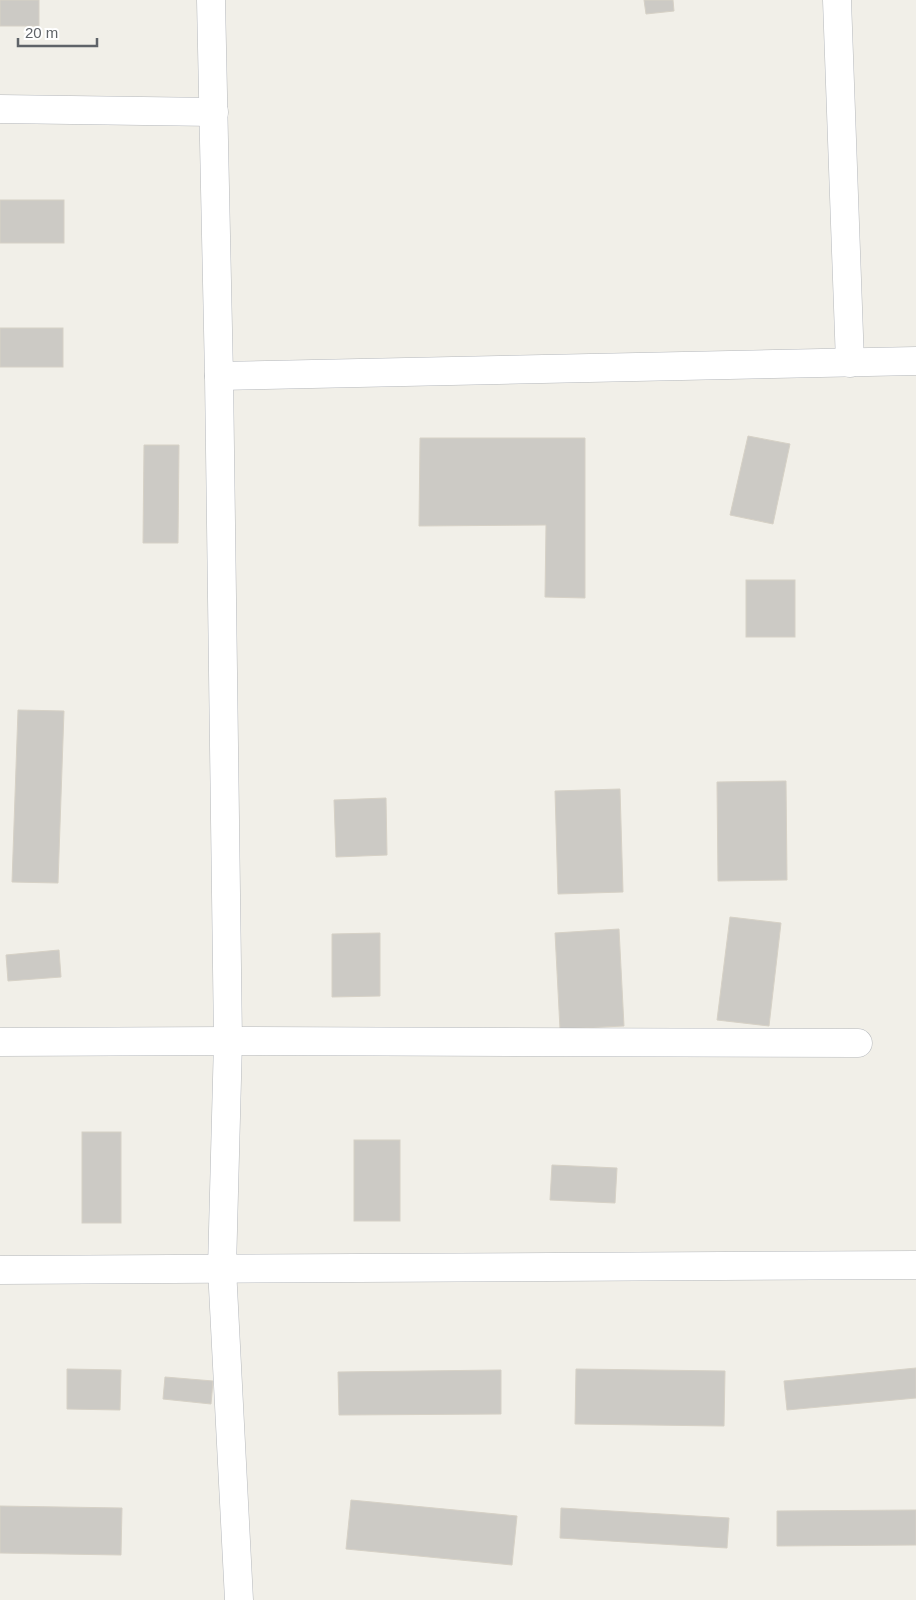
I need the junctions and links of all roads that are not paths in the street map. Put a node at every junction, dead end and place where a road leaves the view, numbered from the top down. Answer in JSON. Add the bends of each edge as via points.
{"nodes":[{"id":1,"x":211,"y":0,"type":"edge"},
{"id":2,"x":837,"y":0,"type":"edge"},
{"id":3,"x":0,"y":109,"type":"edge"},
{"id":4,"x":214,"y":112,"type":"junction"},
{"id":5,"x":916,"y":361,"type":"edge"},
{"id":6,"x":850,"y":363,"type":"junction"},
{"id":7,"x":219,"y":376,"type":"junction"},
{"id":8,"x":228,"y":1041,"type":"junction"},
{"id":9,"x":0,"y":1042,"type":"edge"},
{"id":10,"x":858,"y":1043,"type":"dead end"},
{"id":11,"x":916,"y":1265,"type":"edge"},
{"id":12,"x":222,"y":1268,"type":"junction"},
{"id":13,"x":0,"y":1270,"type":"edge"},
{"id":14,"x":239,"y":1600,"type":"edge"}],
"edges":[{"from":1,"to":4,"type":"street"},
{"from":2,"to":6,"type":"street"},
{"from":3,"to":4,"type":"street"},
{"from":4,"to":7,"type":"street"},
{"from":5,"to":6,"type":"street"},
{"from":6,"to":7,"type":"street"},
{"from":7,"to":8,"type":"street"},
{"from":8,"to":9,"type":"street"},
{"from":8,"to":10,"type":"street"},
{"from":8,"to":12,"type":"street"},
{"from":11,"to":12,"type":"street"},
{"from":12,"to":13,"type":"street"},
{"from":12,"to":14,"type":"street"}]}
